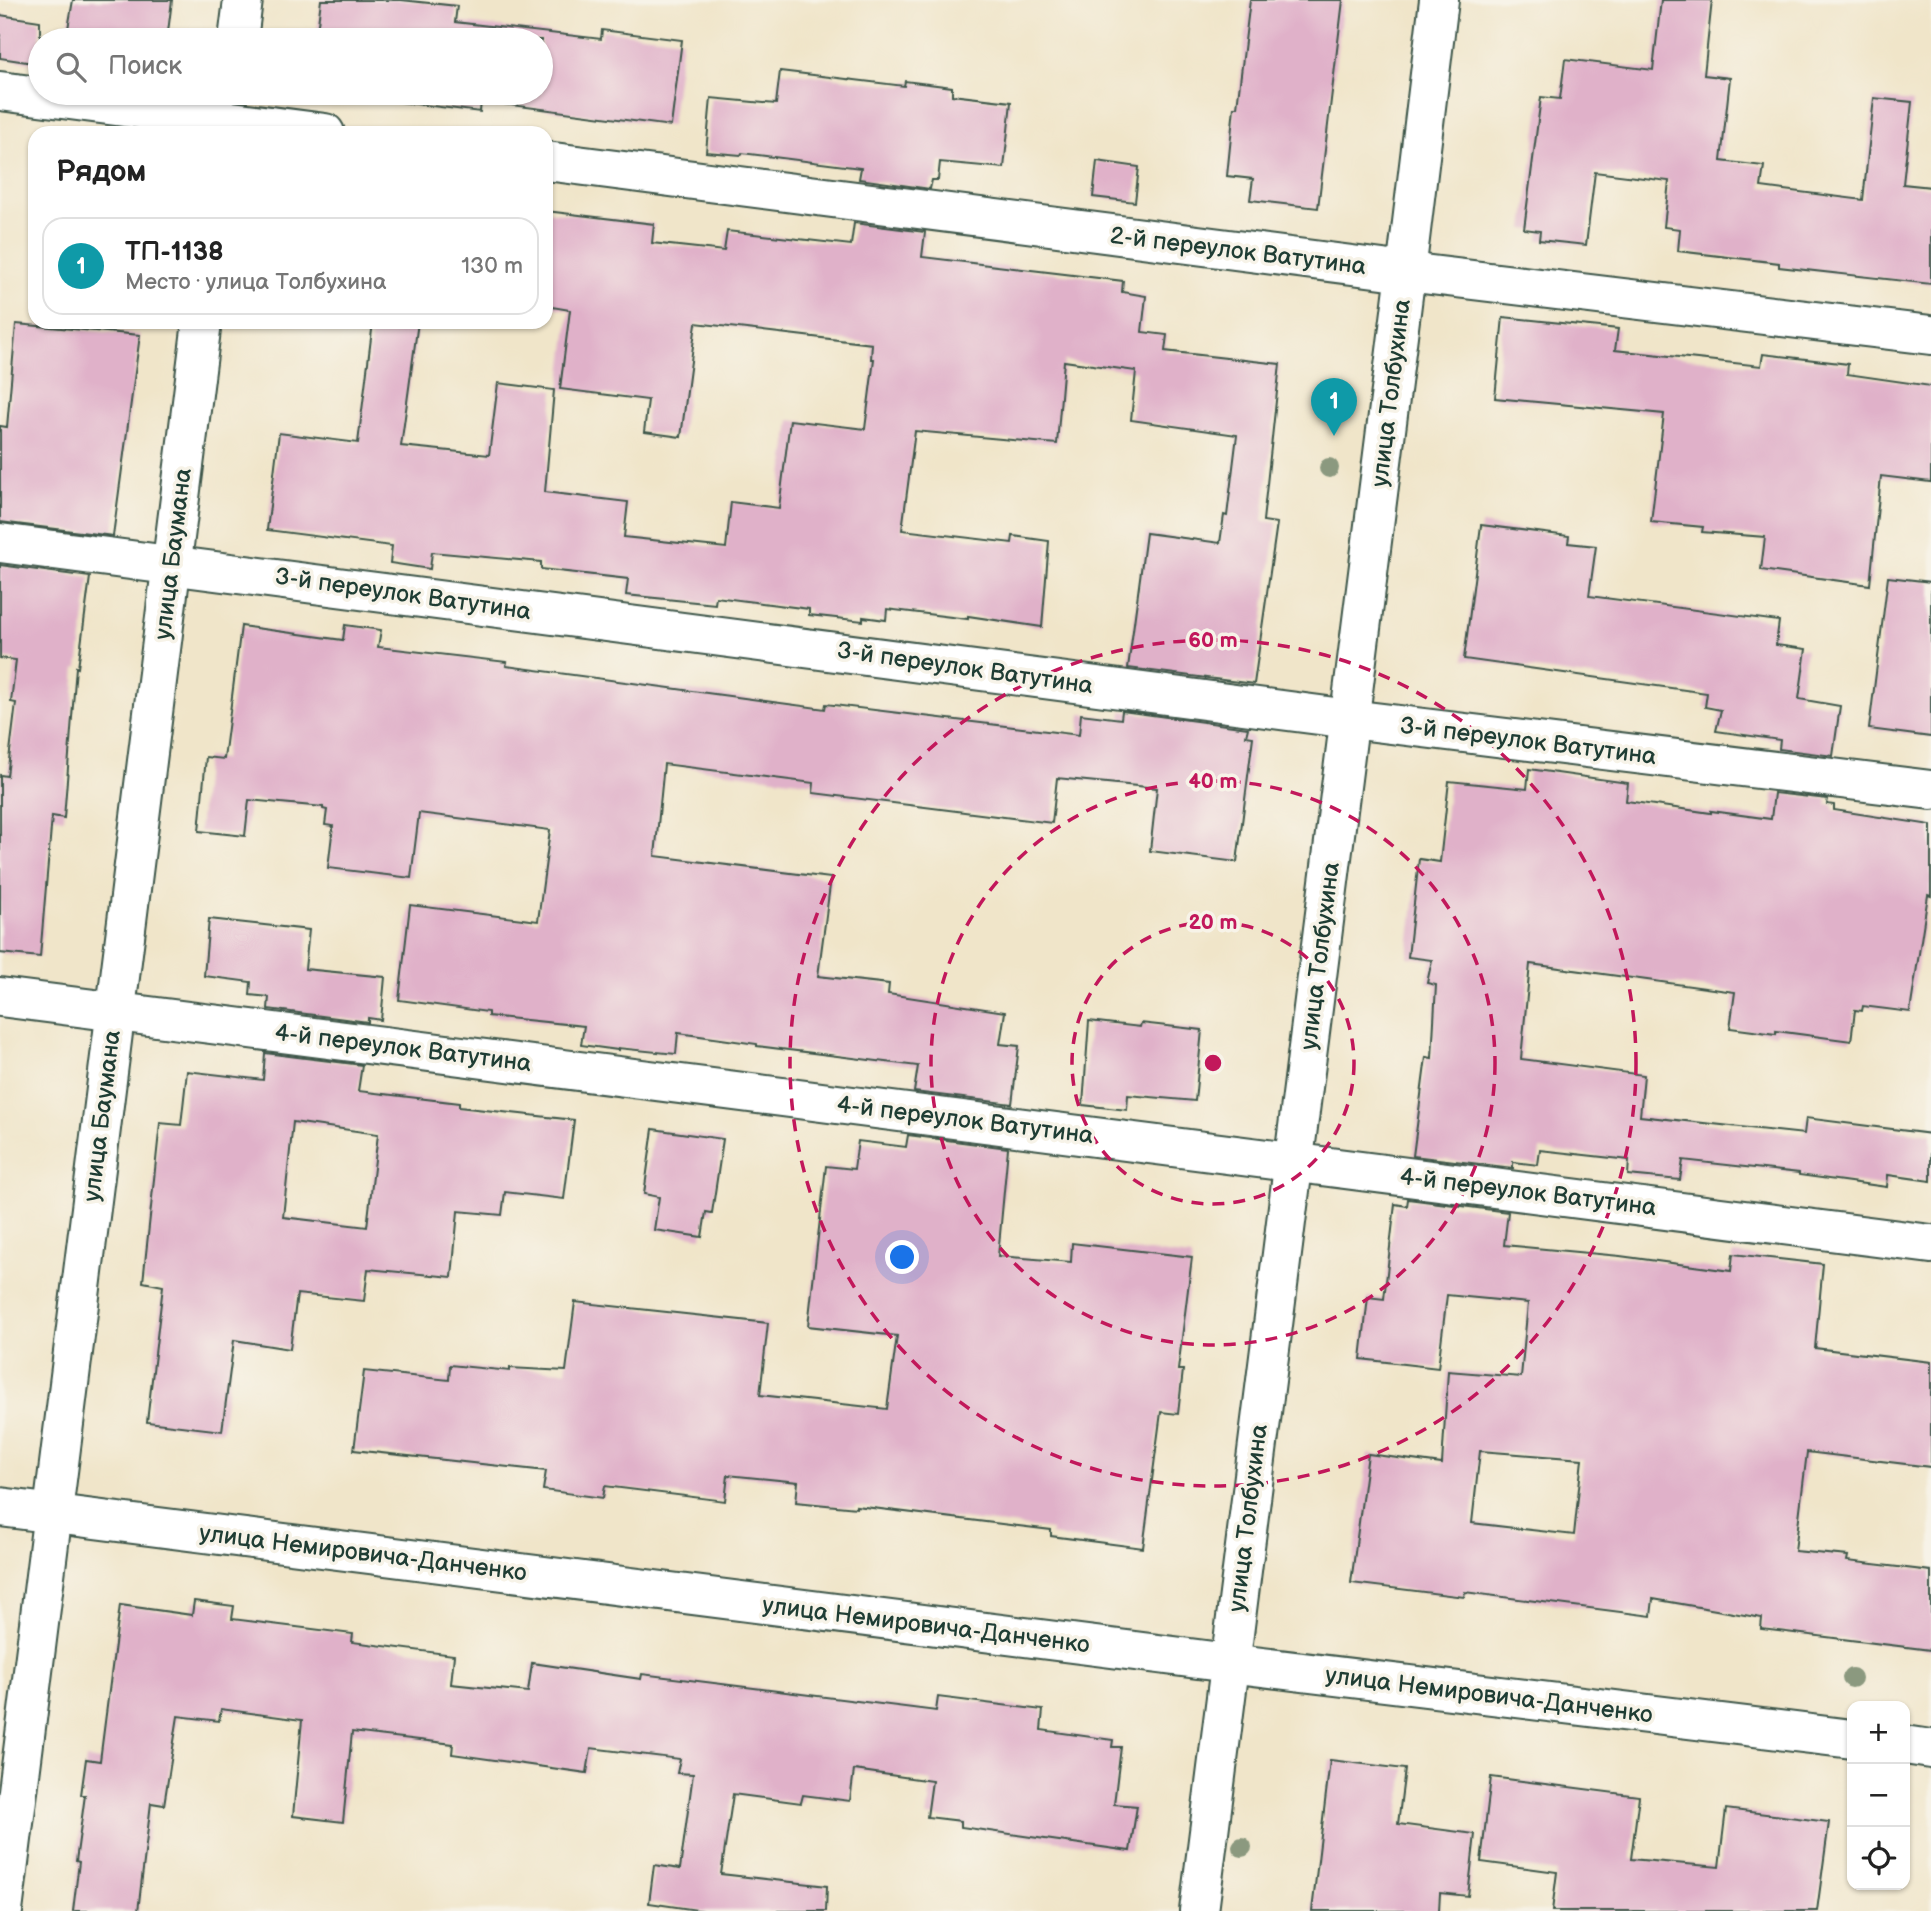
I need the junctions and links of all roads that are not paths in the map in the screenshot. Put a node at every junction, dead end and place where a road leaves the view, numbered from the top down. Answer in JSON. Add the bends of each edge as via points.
{"nodes":[{"id":1,"x":243,"y":0,"type":"edge"},
{"id":2,"x":1439,"y":0,"type":"edge"},
{"id":3,"x":240,"y":28,"type":"edge"},
{"id":4,"x":0,"y":91,"type":"edge"},
{"id":5,"x":28,"y":94,"type":"edge"},
{"id":6,"x":133,"y":105,"type":"edge"},
{"id":7,"x":228,"y":115,"type":"edge"},
{"id":8,"x":288,"y":126,"type":"edge"},
{"id":9,"x":553,"y":162,"type":"edge"},
{"id":10,"x":1406,"y":272,"type":"junction"},
{"id":11,"x":201,"y":329,"type":"edge"},
{"id":12,"x":1931,"y":335,"type":"edge"},
{"id":13,"x":0,"y":543,"type":"edge"},
{"id":14,"x":171,"y":564,"type":"junction"},
{"id":15,"x":1350,"y":719,"type":"junction"},
{"id":16,"x":1931,"y":790,"type":"edge"},
{"id":17,"x":0,"y":997,"type":"edge"},
{"id":18,"x":115,"y":1012,"type":"junction"},
{"id":19,"x":1293,"y":1162,"type":"junction"},
{"id":20,"x":1931,"y":1244,"type":"edge"},
{"id":21,"x":0,"y":1507,"type":"edge"},
{"id":22,"x":52,"y":1514,"type":"junction"},
{"id":23,"x":1229,"y":1663,"type":"junction"},
{"id":24,"x":1847,"y":1738,"type":"edge"},
{"id":25,"x":1910,"y":1746,"type":"edge"},
{"id":26,"x":1931,"y":1749,"type":"edge"},
{"id":27,"x":3,"y":1911,"type":"edge"},
{"id":28,"x":1199,"y":1911,"type":"edge"}],
"edges":[{"from":1,"to":3,"type":"street"},
{"from":2,"to":10,"type":"street","name":"улица Толбухина"},
{"from":4,"to":5,"type":"street"},
{"from":6,"to":7,"type":"street"},
{"from":7,"to":8,"type":"street"},
{"from":9,"to":10,"type":"street","name":"2-й переулок Ватутина"},
{"from":10,"to":12,"type":"street","name":"2-й переулок Ватутина"},
{"from":10,"to":15,"type":"street","name":"улица Толбухина"},
{"from":11,"to":14,"type":"street","name":"улица Баумана"},
{"from":13,"to":14,"type":"street","name":"3-й переулок Ватутина"},
{"from":14,"to":15,"type":"street","name":"3-й переулок Ватутина"},
{"from":14,"to":18,"type":"street","name":"улица Баумана"},
{"from":15,"to":16,"type":"street","name":"3-й переулок Ватутина"},
{"from":15,"to":19,"type":"street","name":"улица Толбухина"},
{"from":17,"to":18,"type":"street","name":"4-й переулок Ватутина"},
{"from":18,"to":19,"type":"street","name":"4-й переулок Ватутина"},
{"from":18,"to":22,"type":"street","name":"улица Баумана"},
{"from":19,"to":20,"type":"street","name":"4-й переулок Ватутина"},
{"from":19,"to":23,"type":"street","name":"улица Толбухина"},
{"from":21,"to":22,"type":"street","name":"улица Немировича-Данченко"},
{"from":22,"to":23,"type":"street","name":"улица Немировича-Данченко"},
{"from":22,"to":27,"type":"street","name":"улица Баумана"},
{"from":23,"to":24,"type":"street","name":"улица Немировича-Данченко"},
{"from":23,"to":28,"type":"street","name":"улица Толбухина"},
{"from":25,"to":26,"type":"street"}]}
